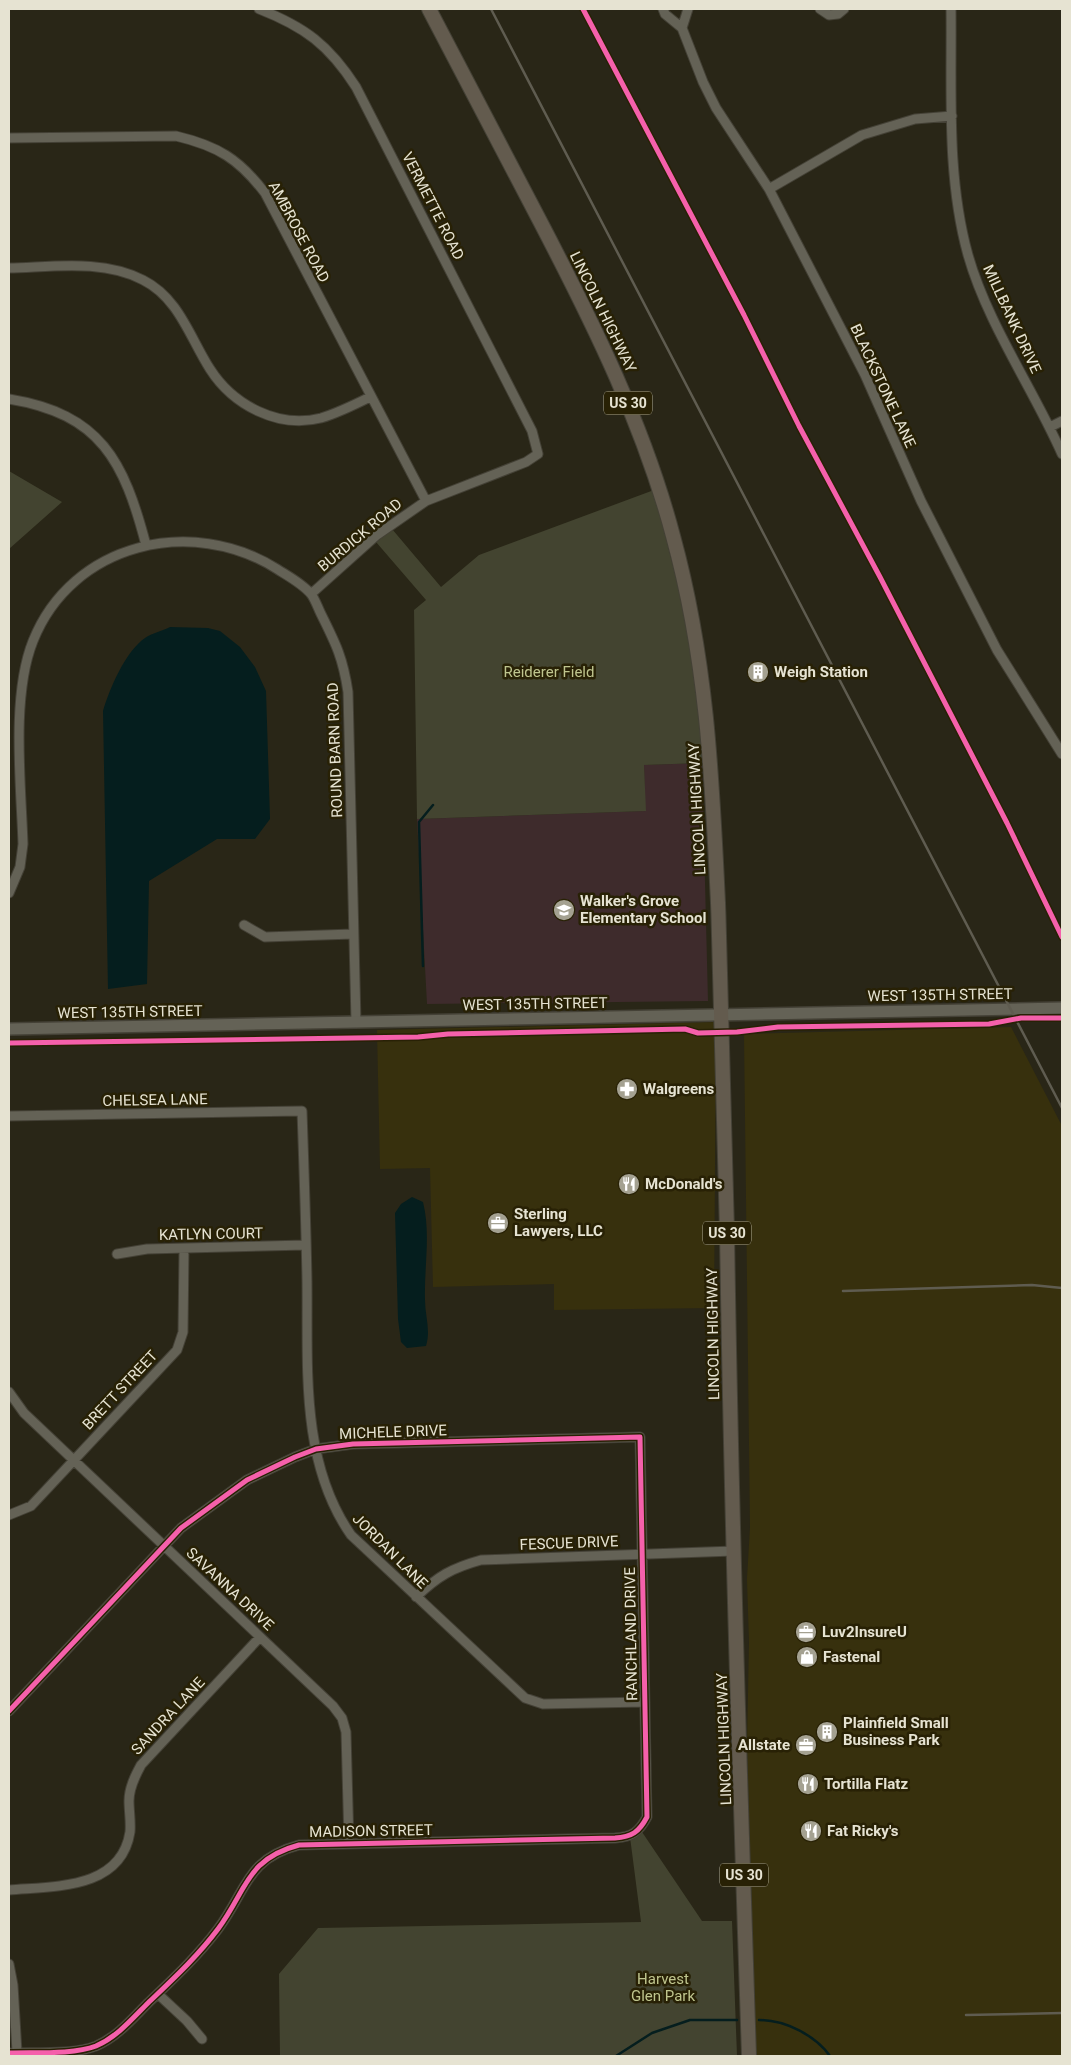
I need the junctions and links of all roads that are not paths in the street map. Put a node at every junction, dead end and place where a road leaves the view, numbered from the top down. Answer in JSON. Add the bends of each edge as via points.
{"nodes":[{"id":1,"x":259,"y":9,"type":"edge"},
{"id":2,"x":429,"y":9,"type":"edge"},
{"id":3,"x":664,"y":9,"type":"edge"},
{"id":4,"x":688,"y":9,"type":"edge"},
{"id":5,"x":820,"y":9,"type":"edge"},
{"id":6,"x":844,"y":9,"type":"edge"},
{"id":7,"x":951,"y":9,"type":"edge"},
{"id":8,"x":682,"y":28,"type":"junction"},
{"id":9,"x":952,"y":116,"type":"junction"},
{"id":10,"x":9,"y":138,"type":"edge"},
{"id":11,"x":769,"y":189,"type":"junction"},
{"id":12,"x":9,"y":268,"type":"edge"},
{"id":13,"x":370,"y":397,"type":"junction"},
{"id":14,"x":9,"y":399,"type":"edge"},
{"id":15,"x":1062,"y":421,"type":"edge"},
{"id":16,"x":1050,"y":427,"type":"junction"},
{"id":17,"x":538,"y":454,"type":"joint"},
{"id":18,"x":1062,"y":454,"type":"edge"},
{"id":19,"x":426,"y":501,"type":"junction"},
{"id":20,"x":146,"y":545,"type":"junction"},
{"id":21,"x":311,"y":594,"type":"junction"},
{"id":22,"x":1062,"y":754,"type":"edge"},
{"id":23,"x":9,"y":892,"type":"edge"},
{"id":24,"x":244,"y":925,"type":"dead end"},
{"id":25,"x":353,"y":934,"type":"junction"},
{"id":26,"x":1062,"y":1008,"type":"edge"},
{"id":27,"x":722,"y":1015,"type":"junction"},
{"id":28,"x":356,"y":1022,"type":"junction"},
{"id":29,"x":9,"y":1029,"type":"edge"},
{"id":30,"x":302,"y":1111,"type":"joint"},
{"id":31,"x":9,"y":1116,"type":"edge"},
{"id":32,"x":306,"y":1245,"type":"junction"},
{"id":33,"x":184,"y":1249,"type":"junction"},
{"id":34,"x":117,"y":1254,"type":"dead end"},
{"id":35,"x":9,"y":1392,"type":"edge"},
{"id":36,"x":640,"y":1437,"type":"joint"},
{"id":37,"x":316,"y":1449,"type":"junction"},
{"id":38,"x":73,"y":1460,"type":"junction"},
{"id":39,"x":9,"y":1515,"type":"edge"},
{"id":40,"x":163,"y":1545,"type":"junction"},
{"id":41,"x":734,"y":1551,"type":"junction"},
{"id":42,"x":642,"y":1554,"type":"junction"},
{"id":43,"x":416,"y":1597,"type":"junction"},
{"id":44,"x":260,"y":1637,"type":"junction"},
{"id":45,"x":645,"y":1702,"type":"junction"},
{"id":46,"x":9,"y":1712,"type":"edge"},
{"id":47,"x":640,"y":1829,"type":"joint"},
{"id":48,"x":349,"y":1844,"type":"junction"},
{"id":49,"x":9,"y":1890,"type":"edge"},
{"id":50,"x":9,"y":1964,"type":"edge"},
{"id":51,"x":158,"y":1994,"type":"junction"},
{"id":52,"x":202,"y":2039,"type":"dead end"},
{"id":53,"x":13,"y":2053,"type":"edge"},
{"id":54,"x":748,"y":2056,"type":"edge"}],
"edges":[{"from":1,"to":17,"type":"street","name":"VERMETTE ROAD","via":[[303,28],[343,66],[532,431]]},
{"from":2,"to":27,"type":"main road","name":"LINCOLN HIGHWAY","number":"US 30","via":[[597,332],[632,413],[669,521],[685,582],[708,718]]},
{"from":3,"to":8,"type":"street","name":"BLACKSTONE LANE","via":[[665,14]]},
{"from":4,"to":8,"type":"street"},
{"from":5,"to":6,"type":"street","via":[[829,15]]},
{"from":7,"to":9,"type":"street","name":"MILLBANK DRIVE"},
{"from":8,"to":11,"type":"street","name":"BLACKSTONE LANE","via":[[716,108]]},
{"from":9,"to":11,"type":"street","via":[[915,119],[862,135]]},
{"from":9,"to":16,"type":"street","name":"MILLBANK DRIVE","via":[[954,177],[968,255],[994,318]]},
{"from":10,"to":13,"type":"street","name":"AMBROSE ROAD","via":[[176,136],[202,142],[228,155],[248,171],[265,193]]},
{"from":11,"to":22,"type":"street","name":"BLACKSTONE LANE","via":[[865,375],[946,551],[1009,672],[1038,712]]},
{"from":12,"to":13,"type":"street","via":[[95,266],[123,271],[145,280],[164,294],[179,312],[210,370],[225,390],[246,406],[270,416],[299,420],[319,418]]},
{"from":13,"to":19,"type":"street","name":"AMBROSE ROAD"},
{"from":14,"to":20,"type":"street","via":[[37,403],[61,413],[105,446],[133,497]]},
{"from":15,"to":16,"type":"street"},
{"from":16,"to":18,"type":"street","name":"MILLBANK DRIVE"},
{"from":17,"to":19,"type":"street","name":"BURDICK ROAD","via":[[526,462]]},
{"from":19,"to":21,"type":"street","name":"BURDICK ROAD","via":[[378,535]]},
{"from":20,"to":21,"type":"street","name":"ROUND BARN ROAD","via":[[183,540],[239,550],[264,560]]},
{"from":20,"to":23,"type":"street","name":"ROUND BARN ROAD","via":[[116,555],[92,568],[67,589],[33,640],[20,696],[23,844],[20,867]]},
{"from":21,"to":25,"type":"street","name":"ROUND BARN ROAD","via":[[335,638],[348,692]]},
{"from":24,"to":25,"type":"street","via":[[265,937]]},
{"from":25,"to":28,"type":"street","name":"ROUND BARN ROAD"},
{"from":26,"to":27,"type":"street","name":"WEST 135TH STREET"},
{"from":27,"to":28,"type":"street","name":"WEST 135TH STREET"},
{"from":27,"to":41,"type":"main road","name":"LINCOLN HIGHWAY","number":"US 30"},
{"from":28,"to":29,"type":"street","name":"WEST 135TH STREET"},
{"from":30,"to":31,"type":"street","name":"CHELSEA LANE"},
{"from":30,"to":32,"type":"street","name":"JORDAN LANE"},
{"from":32,"to":33,"type":"street","name":"KATLYN COURT"},
{"from":32,"to":37,"type":"street","name":"JORDAN LANE","via":[[309,1413]]},
{"from":33,"to":34,"type":"street","name":"KATLYN COURT","via":[[147,1249]]},
{"from":33,"to":38,"type":"street","name":"BRETT STREET","via":[[183,1332],[177,1350]]},
{"from":35,"to":38,"type":"street","name":"SAVANNA DRIVE","via":[[24,1413]]},
{"from":36,"to":37,"type":"street","name":"MICHELE DRIVE","via":[[353,1444]]},
{"from":36,"to":42,"type":"street","name":"RANCHLAND DRIVE"},
{"from":37,"to":40,"type":"street","name":"MICHELE DRIVE","via":[[247,1480],[180,1528]]},
{"from":37,"to":43,"type":"street","name":"JORDAN LANE","via":[[337,1516],[351,1535]]},
{"from":38,"to":39,"type":"street","name":"BRETT STREET","via":[[31,1506]]},
{"from":38,"to":40,"type":"street","name":"SAVANNA DRIVE"},
{"from":40,"to":44,"type":"street","name":"SAVANNA DRIVE"},
{"from":40,"to":46,"type":"street","name":"MICHELE DRIVE"},
{"from":41,"to":42,"type":"street","name":"FESCUE DRIVE"},
{"from":41,"to":54,"type":"main road","name":"LINCOLN HIGHWAY","number":"US 30"},
{"from":42,"to":43,"type":"street","name":"FESCUE DRIVE","via":[[481,1560],[438,1576]]},
{"from":42,"to":45,"type":"street","name":"RANCHLAND DRIVE"},
{"from":43,"to":45,"type":"street","name":"JORDAN LANE","via":[[525,1698],[544,1704]]},
{"from":44,"to":48,"type":"street","name":"SAVANNA DRIVE","via":[[324,1696],[342,1718],[346,1732]]},
{"from":44,"to":49,"type":"street","name":"SANDRA LANE","via":[[141,1765],[129,1799],[130,1832],[124,1850],[112,1866],[96,1878],[76,1883]]},
{"from":45,"to":47,"type":"street","name":"RANCHLAND DRIVE","via":[[647,1817]]},
{"from":47,"to":48,"type":"street","name":"MADISON STREET","via":[[630,1837],[615,1838]]},
{"from":48,"to":51,"type":"street","name":"MADISON STREET","via":[[299,1845],[264,1860],[192,1962]]},
{"from":50,"to":53,"type":"street","via":[[13,1985]]},
{"from":51,"to":52,"type":"street"},
{"from":51,"to":53,"type":"street","name":"MADISON STREET","via":[[116,2034],[95,2046],[68,2051]]}]}
